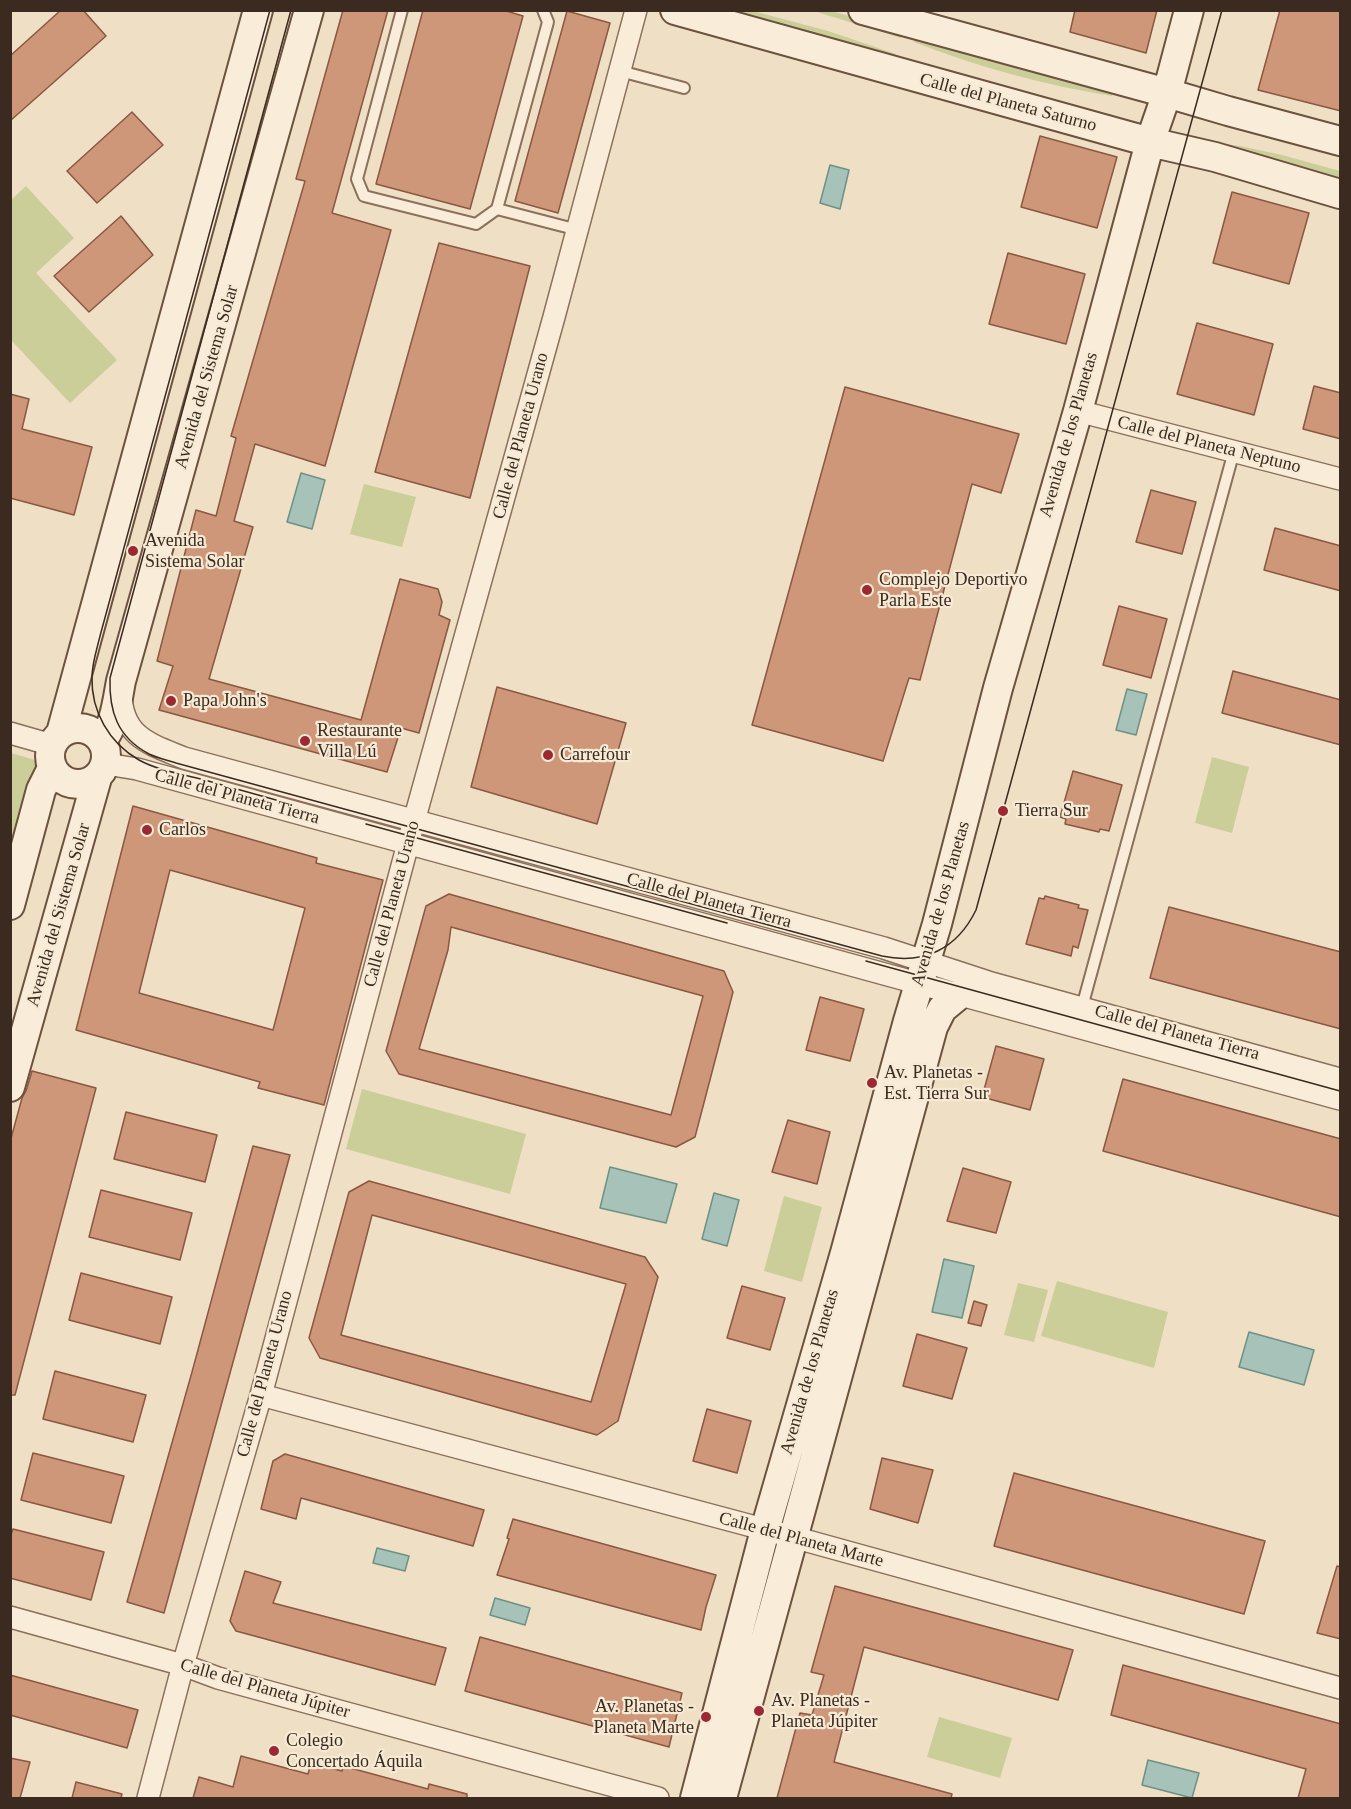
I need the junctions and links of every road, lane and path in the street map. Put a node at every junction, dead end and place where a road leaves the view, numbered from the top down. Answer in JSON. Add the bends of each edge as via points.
{"nodes":[{"id":1,"x":258,"y":10,"type":"edge"},
{"id":2,"x":309,"y":10,"type":"edge"},
{"id":3,"x":402,"y":10,"type":"edge"},
{"id":4,"x":543,"y":10,"type":"edge"},
{"id":5,"x":636,"y":10,"type":"edge"},
{"id":6,"x":675,"y":10,"type":"edge"},
{"id":7,"x":862,"y":10,"type":"edge"},
{"id":8,"x":1189,"y":10,"type":"edge"},
{"id":9,"x":620,"y":71,"type":"junction"},
{"id":10,"x":684,"y":88,"type":"dead end"},
{"id":11,"x":1167,"y":93,"type":"junction"},
{"id":12,"x":1197,"y":102,"type":"junction"},
{"id":13,"x":1341,"y":141,"type":"edge"},
{"id":14,"x":1150,"y":142,"type":"junction"},
{"id":15,"x":1184,"y":151,"type":"junction"},
{"id":16,"x":1341,"y":194,"type":"edge"},
{"id":17,"x":497,"y":209,"type":"junction"},
{"id":18,"x":578,"y":230,"type":"junction"},
{"id":19,"x":1078,"y":411,"type":"junction"},
{"id":20,"x":1234,"y":451,"type":"junction"},
{"id":21,"x":1341,"y":479,"type":"edge"},
{"id":22,"x":121,"y":681,"type":"junction"},
{"id":23,"x":10,"y":733,"type":"edge"},
{"id":24,"x":55,"y":749,"type":"junction"},
{"id":25,"x":102,"y":761,"type":"junction"},
{"id":26,"x":414,"y":821,"type":"junction"},
{"id":27,"x":408,"y":844,"type":"junction"},
{"id":28,"x":11,"y":903,"type":"edge"},
{"id":29,"x":922,"y":973,"type":"junction"},
{"id":30,"x":959,"y":995,"type":"junction"},
{"id":31,"x":1082,"y":1007,"type":"junction"},
{"id":32,"x":1341,"y":1079,"type":"edge"},
{"id":33,"x":10,"y":1087,"type":"edge"},
{"id":34,"x":1341,"y":1099,"type":"edge"},
{"id":35,"x":261,"y":1395,"type":"junction"},
{"id":36,"x":765,"y":1530,"type":"junction"},
{"id":37,"x":793,"y":1537,"type":"junction"},
{"id":38,"x":10,"y":1617,"type":"edge"},
{"id":39,"x":183,"y":1665,"type":"junction"},
{"id":40,"x":1341,"y":1688,"type":"edge"},
{"id":41,"x":148,"y":1798,"type":"edge"},
{"id":42,"x":658,"y":1798,"type":"edge"},
{"id":43,"x":695,"y":1798,"type":"edge"},
{"id":44,"x":722,"y":1798,"type":"edge"}],
"edges":[{"from":1,"to":24,"type":"street"},
{"from":2,"to":22,"type":"street","name":"Avenida del Sistema Solar"},
{"from":3,"to":17,"type":"lane","via":[[357,179],[364,196],[476,224]]},
{"from":4,"to":17,"type":"lane","via":[[548,22]]},
{"from":5,"to":9,"type":"street","name":"Calle del Planeta Urano"},
{"from":6,"to":14,"type":"street","name":"Calle del Planeta Saturno"},
{"from":7,"to":11,"type":"street"},
{"from":8,"to":11,"type":"street","name":"Avenida de los Planetas"},
{"from":9,"to":10,"type":"lane"},
{"from":9,"to":18,"type":"street","name":"Calle del Planeta Urano"},
{"from":11,"to":12,"type":"street"},
{"from":11,"to":14,"type":"street","name":"Avenida de los Planetas"},
{"from":12,"to":13,"type":"street"},
{"from":12,"to":15,"type":"street","via":[[1180,111],[1175,124]]},
{"from":14,"to":15,"type":"street","name":"Calle del Planeta Saturno"},
{"from":14,"to":19,"type":"street","name":"Avenida de los Planetas"},
{"from":15,"to":16,"type":"street","name":"Calle del Planeta Saturno"},
{"from":17,"to":18,"type":"lane"},
{"from":18,"to":26,"type":"street","name":"Calle del Planeta Urano"},
{"from":19,"to":20,"type":"street","name":"Calle del Planeta Neptuno"},
{"from":19,"to":29,"type":"street","name":"Avenida de los Planetas"},
{"from":20,"to":21,"type":"street","name":"Calle del Planeta Neptuno"},
{"from":20,"to":31,"type":"lane"},
{"from":22,"to":25,"type":"street","name":"Avenida del Sistema Solar"},
{"from":22,"to":26,"type":"street","name":"Calle del Planeta Tierra","via":[[127,724],[148,743],[184,759]]},
{"from":23,"to":24,"type":"street"},
{"from":24,"to":25,"type":"street","via":[[70,729],[88,730],[96,734]]},
{"from":24,"to":25,"type":"street","via":[[57,776],[72,784],[90,782]]},
{"from":24,"to":28,"type":"street"},
{"from":25,"to":27,"type":"street","name":"Calle del Planeta Tierra"},
{"from":25,"to":33,"type":"street","name":"Avenida del Sistema Solar"},
{"from":26,"to":27,"type":"street","name":"Calle del Planeta Urano"},
{"from":26,"to":29,"type":"street","name":"Calle del Planeta Tierra","via":[[884,948]]},
{"from":27,"to":29,"type":"street","name":"Calle del Planeta Tierra"},
{"from":27,"to":35,"type":"street","name":"Calle del Planeta Urano"},
{"from":29,"to":30,"type":"street","name":"Calle del Planeta Tierra"},
{"from":29,"to":31,"type":"street","name":"Calle del Planeta Tierra","via":[[988,982]]},
{"from":29,"to":36,"type":"street","name":"Avenida de los Planetas"},
{"from":30,"to":34,"type":"street","name":"Calle del Planeta Tierra"},
{"from":30,"to":37,"type":"street","name":"Avenida de los Planetas","via":[[942,1009],[933,1027]]},
{"from":31,"to":32,"type":"street","name":"Calle del Planeta Tierra"},
{"from":35,"to":36,"type":"street","name":"Calle del Planeta Marte"},
{"from":35,"to":39,"type":"street","name":"Calle del Planeta Urano"},
{"from":36,"to":37,"type":"street","name":"Calle del Planeta Marte"},
{"from":36,"to":43,"type":"street","name":"Avenida de los Planetas"},
{"from":37,"to":40,"type":"street","name":"Calle del Planeta Marte"},
{"from":37,"to":44,"type":"street","name":"Avenida de los Planetas"},
{"from":38,"to":39,"type":"street","name":"Calle del Planeta Júpiter"},
{"from":39,"to":41,"type":"street","name":"Calle del Planeta Urano"},
{"from":39,"to":42,"type":"street","name":"Calle del Planeta Júpiter","via":[[218,1678]]}]}
